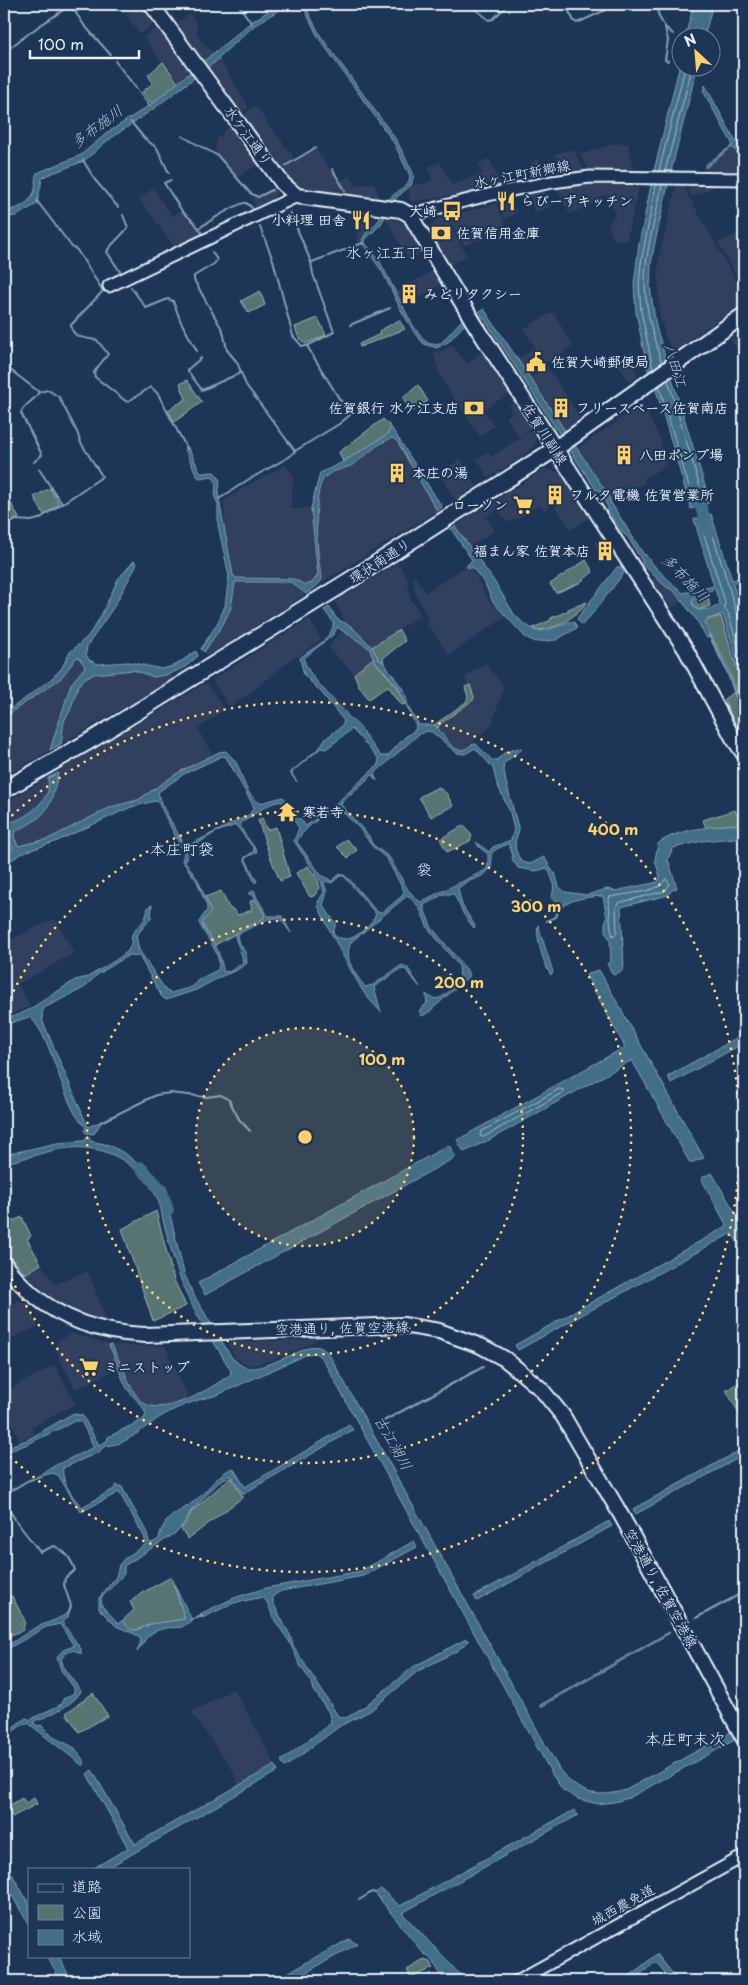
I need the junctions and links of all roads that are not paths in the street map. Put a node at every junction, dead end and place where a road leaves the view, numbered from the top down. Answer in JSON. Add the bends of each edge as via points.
{"nodes":[{"id":1,"x":151,"y":4,"type":"edge"},
{"id":2,"x":744,"y":179,"type":"edge"},
{"id":3,"x":297,"y":196,"type":"junction"},
{"id":4,"x":404,"y":212,"type":"junction"},
{"id":5,"x":109,"y":286,"type":"dead end"},
{"id":6,"x":744,"y":315,"type":"edge"},
{"id":7,"x":555,"y":449,"type":"junction"},
{"id":8,"x":744,"y":754,"type":"edge"},
{"id":9,"x":4,"y":790,"type":"edge"},
{"id":10,"x":4,"y":1263,"type":"edge"},
{"id":11,"x":744,"y":1739,"type":"edge"},
{"id":12,"x":744,"y":1856,"type":"edge"},
{"id":13,"x":517,"y":1981,"type":"edge"}],
"edges":[{"from":1,"to":3,"type":"main road","name":"水ケ江通り","via":[[282,184]]},
{"from":2,"to":4,"type":"street","name":"水ヶ江町新郷線","via":[[590,177]]},
{"from":3,"to":4,"type":"main road"},
{"from":3,"to":5,"type":"street"},
{"from":4,"to":7,"type":"main road","name":"佐賀川副線"},
{"from":6,"to":7,"type":"highway","name":"環状南通り"},
{"from":7,"to":8,"type":"main road","name":"佐賀川副線","via":[[686,650],[732,738]]},
{"from":7,"to":9,"type":"highway","name":"環状南通り","via":[[326,596],[93,740]]},
{"from":10,"to":11,"type":"main road","name":"空港通り, 佐賀空港線","via":[[44,1305],[96,1329],[135,1334],[403,1325],[439,1330],[506,1359],[541,1389],[563,1416]]},
{"from":12,"to":13,"type":"street","name":"城西農免道"}]}
